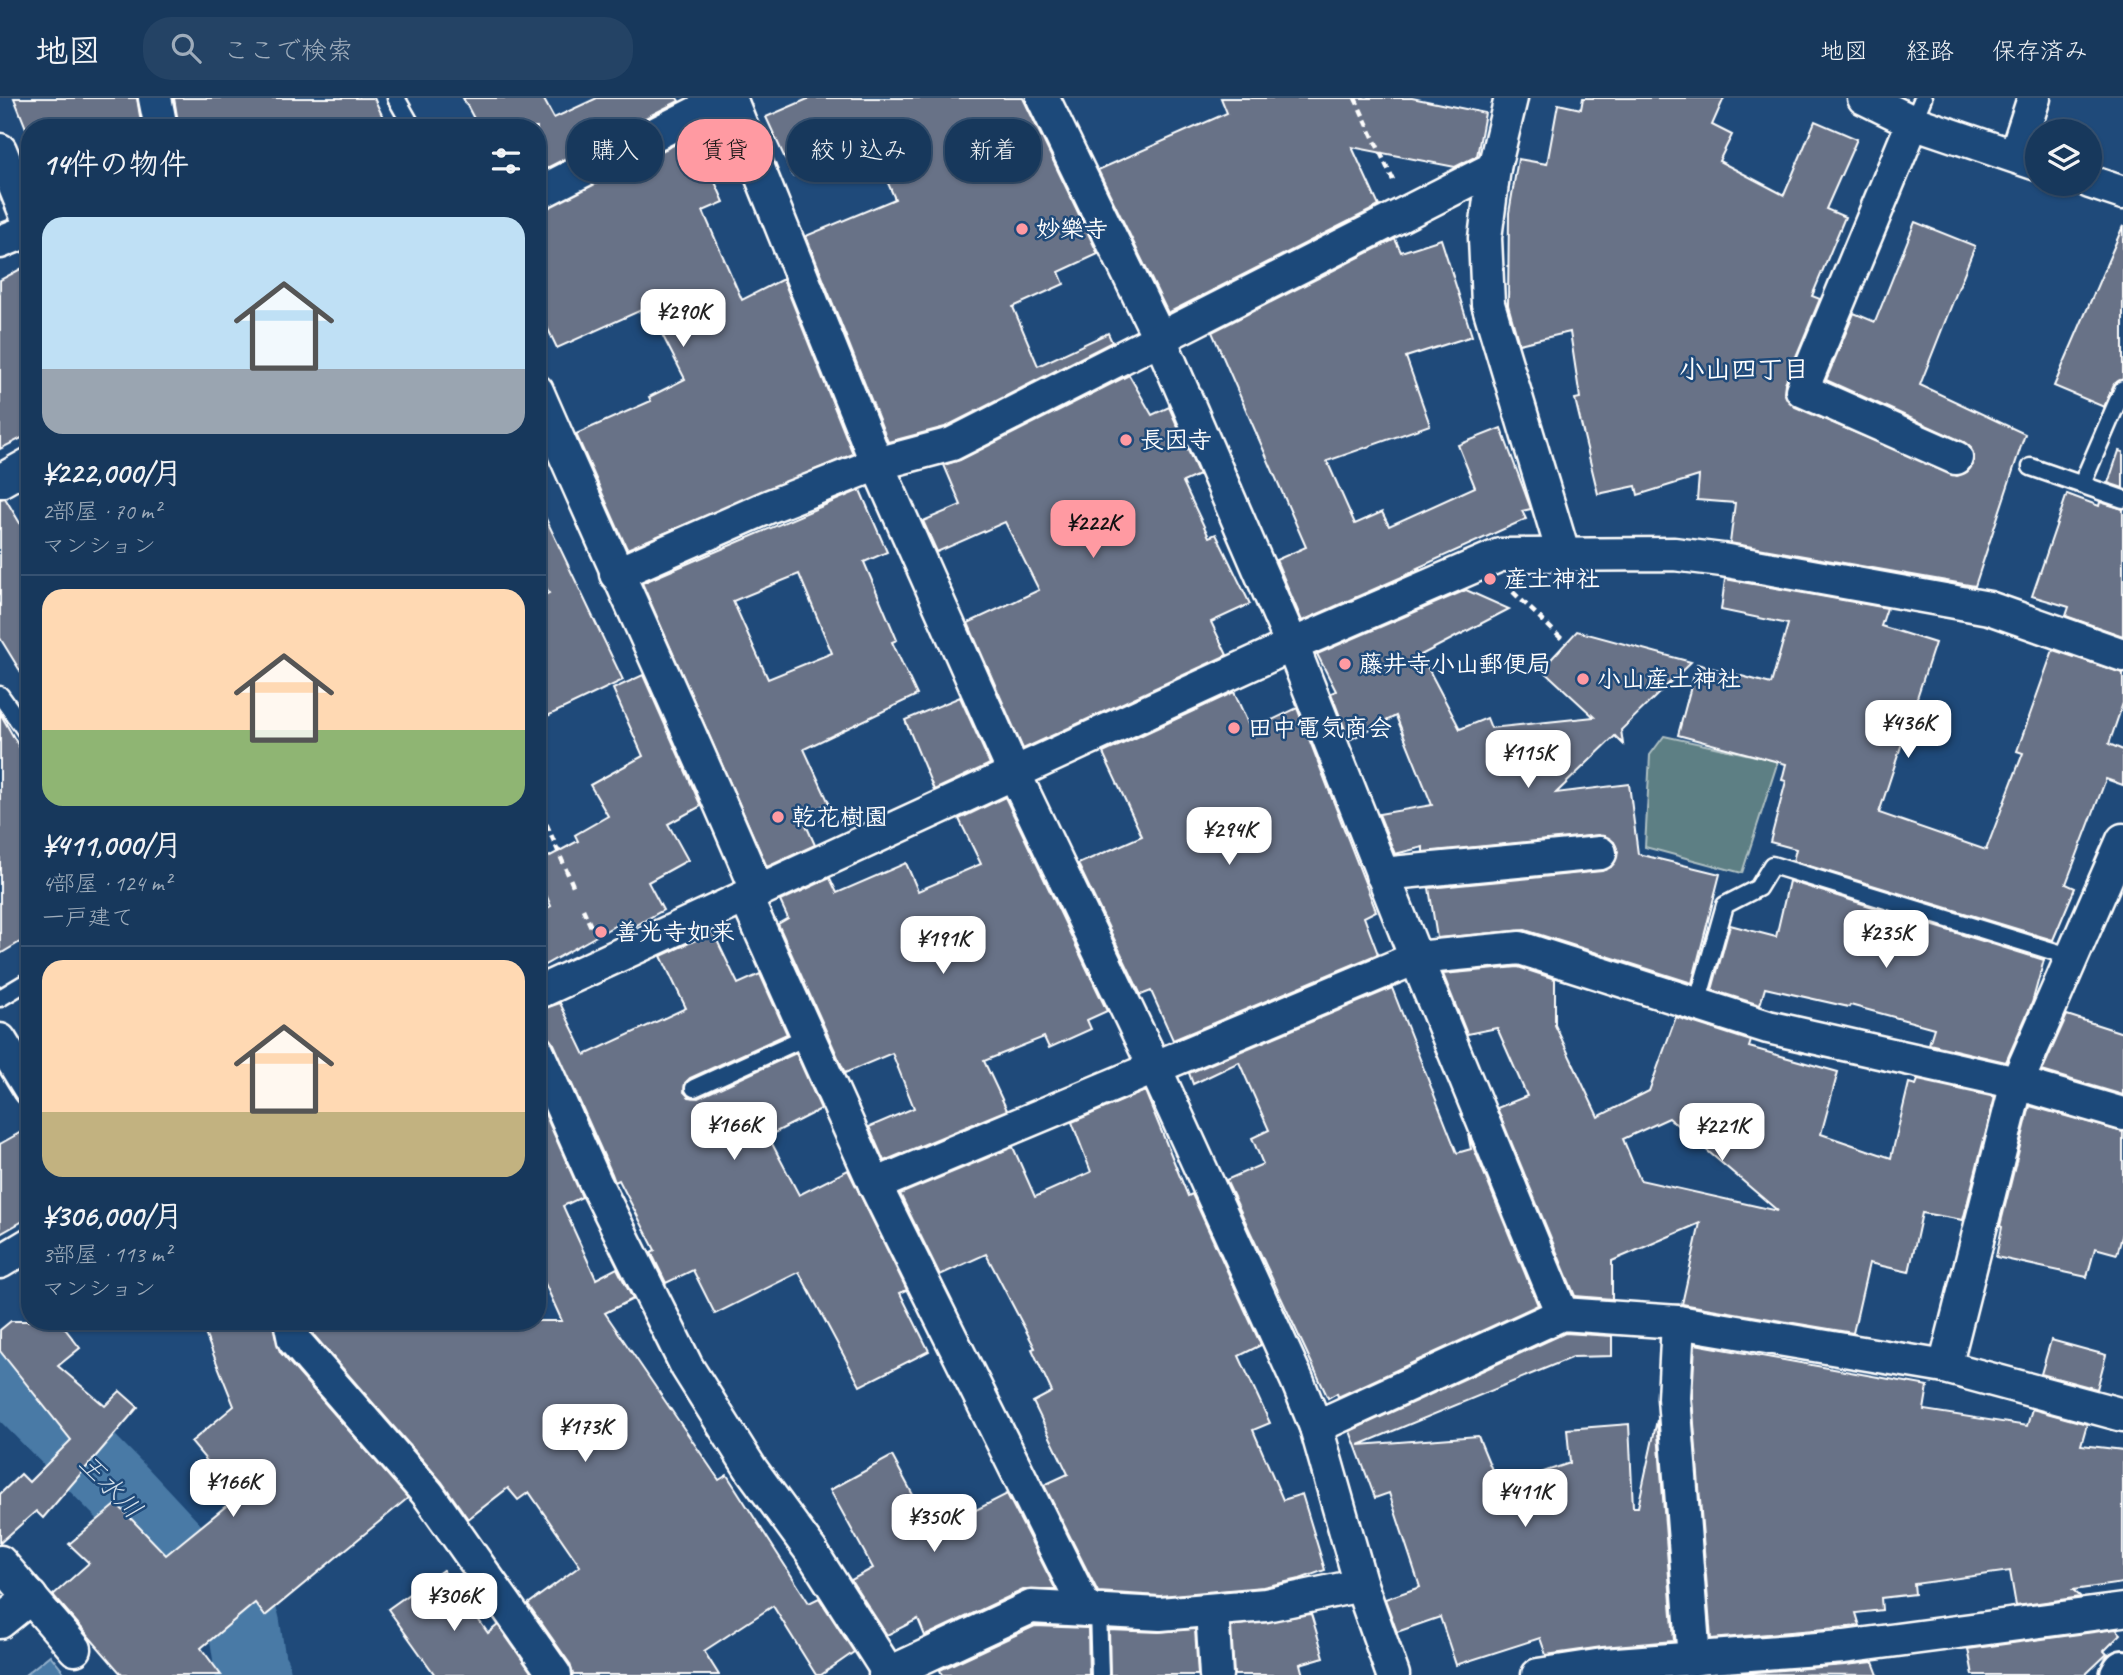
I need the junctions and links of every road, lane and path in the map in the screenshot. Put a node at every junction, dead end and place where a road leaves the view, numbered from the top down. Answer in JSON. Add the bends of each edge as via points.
{"nodes":[{"id":1,"x":155,"y":98,"type":"edge"},
{"id":2,"x":396,"y":98,"type":"edge"},
{"id":3,"x":1043,"y":98,"type":"edge"},
{"id":4,"x":1356,"y":98,"type":"edge"},
{"id":5,"x":1511,"y":98,"type":"edge"},
{"id":6,"x":1864,"y":98,"type":"edge"},
{"id":7,"x":2034,"y":98,"type":"edge"},
{"id":8,"x":737,"y":100,"type":"edge"},
{"id":9,"x":1918,"y":110,"type":"edge"},
{"id":10,"x":160,"y":119,"type":"edge"},
{"id":11,"x":408,"y":119,"type":"edge"},
{"id":12,"x":2031,"y":119,"type":"edge"},
{"id":13,"x":0,"y":150,"type":"edge"},
{"id":14,"x":2025,"y":160,"type":"edge"},
{"id":15,"x":1494,"y":168,"type":"junction"},
{"id":16,"x":2102,"y":186,"type":"edge"},
{"id":17,"x":546,"y":190,"type":"edge"},
{"id":18,"x":2123,"y":194,"type":"edge"},
{"id":19,"x":21,"y":202,"type":"edge"},
{"id":20,"x":1408,"y":212,"type":"junction"},
{"id":21,"x":21,"y":234,"type":"edge"},
{"id":22,"x":0,"y":242,"type":"edge"},
{"id":23,"x":1160,"y":339,"type":"junction"},
{"id":24,"x":2123,"y":389,"type":"edge"},
{"id":25,"x":546,"y":412,"type":"edge"},
{"id":26,"x":1956,"y":458,"type":"dead end"},
{"id":27,"x":877,"y":464,"type":"junction"},
{"id":28,"x":2031,"y":467,"type":"dead end"},
{"id":29,"x":21,"y":469,"type":"edge"},
{"id":30,"x":0,"y":481,"type":"edge"},
{"id":31,"x":2082,"y":484,"type":"junction"},
{"id":32,"x":2123,"y":499,"type":"edge"},
{"id":33,"x":1563,"y":553,"type":"junction"},
{"id":34,"x":617,"y":574,"type":"junction"},
{"id":35,"x":1503,"y":582,"type":"dead end"},
{"id":36,"x":1563,"y":640,"type":"dead end"},
{"id":37,"x":1292,"y":645,"type":"junction"},
{"id":38,"x":2123,"y":654,"type":"edge"},
{"id":39,"x":0,"y":695,"type":"edge"},
{"id":40,"x":21,"y":724,"type":"edge"},
{"id":41,"x":1015,"y":775,"type":"junction"},
{"id":42,"x":546,"y":823,"type":"edge"},
{"id":43,"x":2123,"y":840,"type":"edge"},
{"id":44,"x":1600,"y":853,"type":"dead end"},
{"id":45,"x":1382,"y":874,"type":"junction"},
{"id":46,"x":574,"y":888,"type":"dead end"},
{"id":47,"x":752,"y":895,"type":"junction"},
{"id":48,"x":2072,"y":957,"type":"junction"},
{"id":49,"x":1416,"y":958,"type":"junction"},
{"id":50,"x":21,"y":985,"type":"edge"},
{"id":51,"x":546,"y":989,"type":"edge"},
{"id":52,"x":0,"y":998,"type":"edge"},
{"id":53,"x":1697,"y":1004,"type":"junction"},
{"id":54,"x":808,"y":1035,"type":"junction"},
{"id":55,"x":0,"y":1040,"type":"edge"},
{"id":56,"x":1154,"y":1066,"type":"junction"},
{"id":57,"x":546,"y":1071,"type":"edge"},
{"id":58,"x":21,"y":1074,"type":"edge"},
{"id":59,"x":2017,"y":1083,"type":"junction"},
{"id":60,"x":694,"y":1088,"type":"dead end"},
{"id":61,"x":2123,"y":1114,"type":"edge"},
{"id":62,"x":875,"y":1185,"type":"junction"},
{"id":63,"x":21,"y":1249,"type":"edge"},
{"id":64,"x":0,"y":1262,"type":"edge"},
{"id":65,"x":1562,"y":1314,"type":"junction"},
{"id":66,"x":1678,"y":1322,"type":"junction"},
{"id":67,"x":292,"y":1330,"type":"edge"},
{"id":68,"x":1945,"y":1367,"type":"junction"},
{"id":69,"x":2123,"y":1415,"type":"edge"},
{"id":70,"x":1316,"y":1427,"type":"junction"},
{"id":71,"x":0,"y":1562,"type":"edge"},
{"id":72,"x":1361,"y":1585,"type":"junction"},
{"id":73,"x":31,"y":1597,"type":"junction"},
{"id":74,"x":1092,"y":1610,"type":"junction"},
{"id":75,"x":1212,"y":1610,"type":"junction"},
{"id":76,"x":2123,"y":1610,"type":"edge"},
{"id":77,"x":0,"y":1622,"type":"edge"},
{"id":78,"x":75,"y":1649,"type":"dead end"},
{"id":79,"x":1694,"y":1659,"type":"junction"},
{"id":80,"x":2123,"y":1671,"type":"edge"},
{"id":81,"x":888,"y":1674,"type":"edge"},
{"id":82,"x":555,"y":1675,"type":"edge"},
{"id":83,"x":1100,"y":1675,"type":"edge"},
{"id":84,"x":1216,"y":1675,"type":"edge"},
{"id":85,"x":1393,"y":1675,"type":"edge"},
{"id":86,"x":1538,"y":1675,"type":"edge"},
{"id":87,"x":2120,"y":1675,"type":"edge"}],
"edges":[{"from":1,"to":10,"type":"street"},
{"from":2,"to":11,"type":"lane"},
{"from":3,"to":23,"type":"street"},
{"from":4,"to":20,"type":"path"},
{"from":5,"to":15,"type":"street"},
{"from":6,"to":9,"type":"street"},
{"from":7,"to":12,"type":"street"},
{"from":8,"to":17,"type":"street"},
{"from":8,"to":27,"type":"street"},
{"from":9,"to":14,"type":"street"},
{"from":9,"to":26,"type":"street","via":[[1802,390]]},
{"from":13,"to":19,"type":"street"},
{"from":15,"to":20,"type":"street"},
{"from":15,"to":33,"type":"street","via":[[1485,237],[1488,304]]},
{"from":16,"to":18,"type":"street"},
{"from":20,"to":23,"type":"street"},
{"from":21,"to":22,"type":"street"},
{"from":23,"to":27,"type":"street","via":[[952,444]]},
{"from":23,"to":37,"type":"street"},
{"from":24,"to":31,"type":"lane"},
{"from":25,"to":34,"type":"street"},
{"from":27,"to":34,"type":"street"},
{"from":27,"to":41,"type":"street"},
{"from":28,"to":31,"type":"lane"},
{"from":29,"to":30,"type":"street"},
{"from":31,"to":32,"type":"lane"},
{"from":33,"to":37,"type":"street","via":[[1500,555]]},
{"from":33,"to":38,"type":"street","via":[[1674,554],[1722,560],[1989,608]]},
{"from":34,"to":47,"type":"street","via":[[685,718]]},
{"from":35,"to":36,"type":"path"},
{"from":37,"to":41,"type":"street"},
{"from":37,"to":45,"type":"street"},
{"from":39,"to":40,"type":"lane"},
{"from":41,"to":47,"type":"street"},
{"from":41,"to":56,"type":"street"},
{"from":42,"to":46,"type":"path"},
{"from":43,"to":48,"type":"street"},
{"from":44,"to":45,"type":"street"},
{"from":45,"to":49,"type":"street"},
{"from":47,"to":51,"type":"street"},
{"from":47,"to":54,"type":"street"},
{"from":48,"to":53,"type":"lane","via":[[1772,865],[1758,888],[1725,905]]},
{"from":48,"to":59,"type":"street"},
{"from":49,"to":53,"type":"street","via":[[1520,947]]},
{"from":49,"to":56,"type":"street"},
{"from":49,"to":65,"type":"street"},
{"from":50,"to":52,"type":"lane"},
{"from":53,"to":59,"type":"street","via":[[1768,1027]]},
{"from":54,"to":60,"type":"lane"},
{"from":54,"to":62,"type":"street"},
{"from":55,"to":58,"type":"street"},
{"from":56,"to":62,"type":"street"},
{"from":56,"to":70,"type":"street"},
{"from":57,"to":81,"type":"street","via":[[687,1367]]},
{"from":59,"to":61,"type":"street"},
{"from":59,"to":68,"type":"street"},
{"from":62,"to":74,"type":"street"},
{"from":63,"to":64,"type":"street"},
{"from":65,"to":66,"type":"street"},
{"from":65,"to":70,"type":"street"},
{"from":66,"to":68,"type":"street"},
{"from":66,"to":79,"type":"street","via":[[1674,1398]]},
{"from":67,"to":82,"type":"street","via":[[295,1340],[428,1494]]},
{"from":68,"to":69,"type":"street"},
{"from":70,"to":72,"type":"street"},
{"from":71,"to":73,"type":"street"},
{"from":72,"to":75,"type":"street","via":[[1266,1605]]},
{"from":72,"to":85,"type":"street"},
{"from":73,"to":77,"type":"street"},
{"from":73,"to":78,"type":"street"},
{"from":74,"to":75,"type":"street","via":[[1160,1614]]},
{"from":74,"to":81,"type":"street","via":[[1031,1607]]},
{"from":74,"to":83,"type":"lane"},
{"from":75,"to":84,"type":"street"},
{"from":76,"to":79,"type":"street","via":[[1844,1647]]},
{"from":79,"to":86,"type":"street"},
{"from":80,"to":87,"type":"main road"}]}
